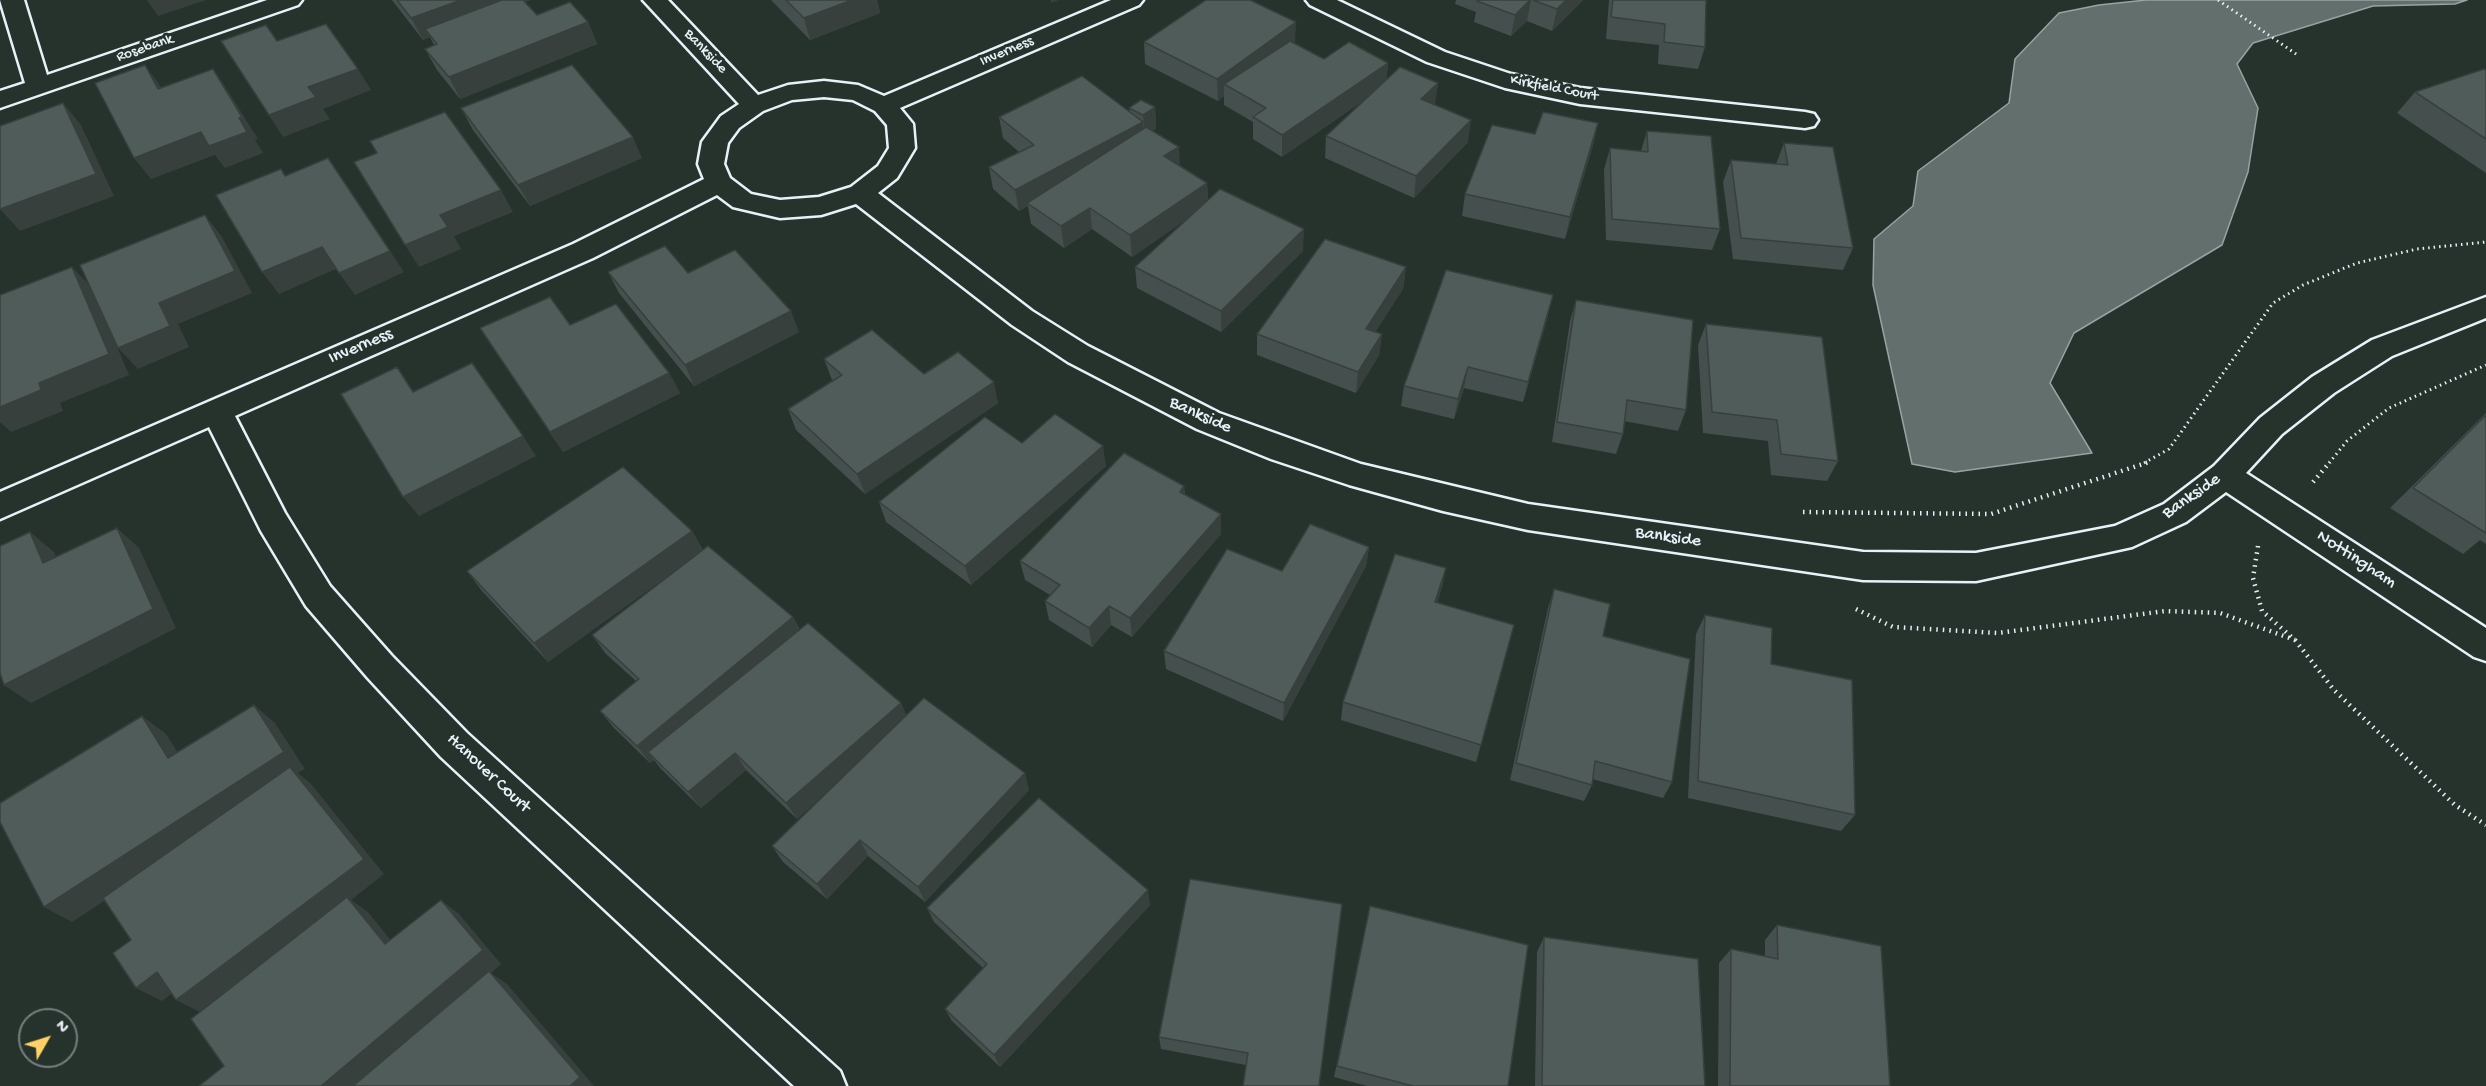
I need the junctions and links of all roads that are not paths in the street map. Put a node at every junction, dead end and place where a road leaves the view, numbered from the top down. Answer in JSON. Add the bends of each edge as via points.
{"nodes":[{"id":1,"x":12,"y":0,"type":"edge"},
{"id":2,"x":290,"y":0,"type":"edge"},
{"id":3,"x":655,"y":0,"type":"edge"},
{"id":4,"x":1131,"y":0,"type":"edge"},
{"id":5,"x":1318,"y":0,"type":"edge"},
{"id":6,"x":38,"y":85,"type":"junction"},
{"id":7,"x":0,"y":100,"type":"edge"},
{"id":8,"x":754,"y":105,"type":"junction"},
{"id":9,"x":884,"y":105,"type":"junction"},
{"id":10,"x":1805,"y":120,"type":"dead end"},
{"id":11,"x":719,"y":183,"type":"junction"},
{"id":12,"x":860,"y":193,"type":"junction"},
{"id":13,"x":2486,"y":307,"type":"edge"},
{"id":14,"x":216,"y":410,"type":"junction"},
{"id":15,"x":2225,"y":475,"type":"junction"},
{"id":16,"x":0,"y":506,"type":"edge"},
{"id":17,"x":2486,"y":646,"type":"edge"},
{"id":18,"x":825,"y":1086,"type":"edge"}],
"edges":[{"from":1,"to":6,"type":"street"},
{"from":2,"to":6,"type":"street","name":"Rosebank"},
{"from":3,"to":8,"type":"street","name":"Bankside"},
{"from":4,"to":9,"type":"street","name":"Inverness"},
{"from":5,"to":10,"type":"street","name":"Kirkfield Court","via":[[1436,57],[1505,80],[1580,96]]},
{"from":6,"to":7,"type":"street","name":"Rosebank"},
{"from":8,"to":9,"type":"street","via":[[788,93],[824,89],[858,93]]},
{"from":8,"to":11,"type":"street","via":[[730,122],[715,142],[711,164]]},
{"from":9,"to":12,"type":"street","via":[[900,124],[902,148],[888,172]]},
{"from":11,"to":12,"type":"street","via":[[744,201],[780,209],[821,206]]},
{"from":11,"to":14,"type":"street","name":"Inverness","via":[[583,251]]},
{"from":12,"to":15,"type":"street","name":"Bankside","via":[[1022,318],[1078,354],[1208,421],[1360,476],[1528,517],[1863,566],[1976,567],[2120,538],[2175,513]]},
{"from":13,"to":15,"type":"street","name":"Bankside","via":[[2382,348],[2333,379],[2271,426]]},
{"from":14,"to":16,"type":"street","name":"Inverness"},
{"from":14,"to":18,"type":"street","name":"Hanover Court","via":[[273,522],[318,596],[380,667],[454,745]]},
{"from":15,"to":17,"type":"street","name":"Nottingham"}]}
